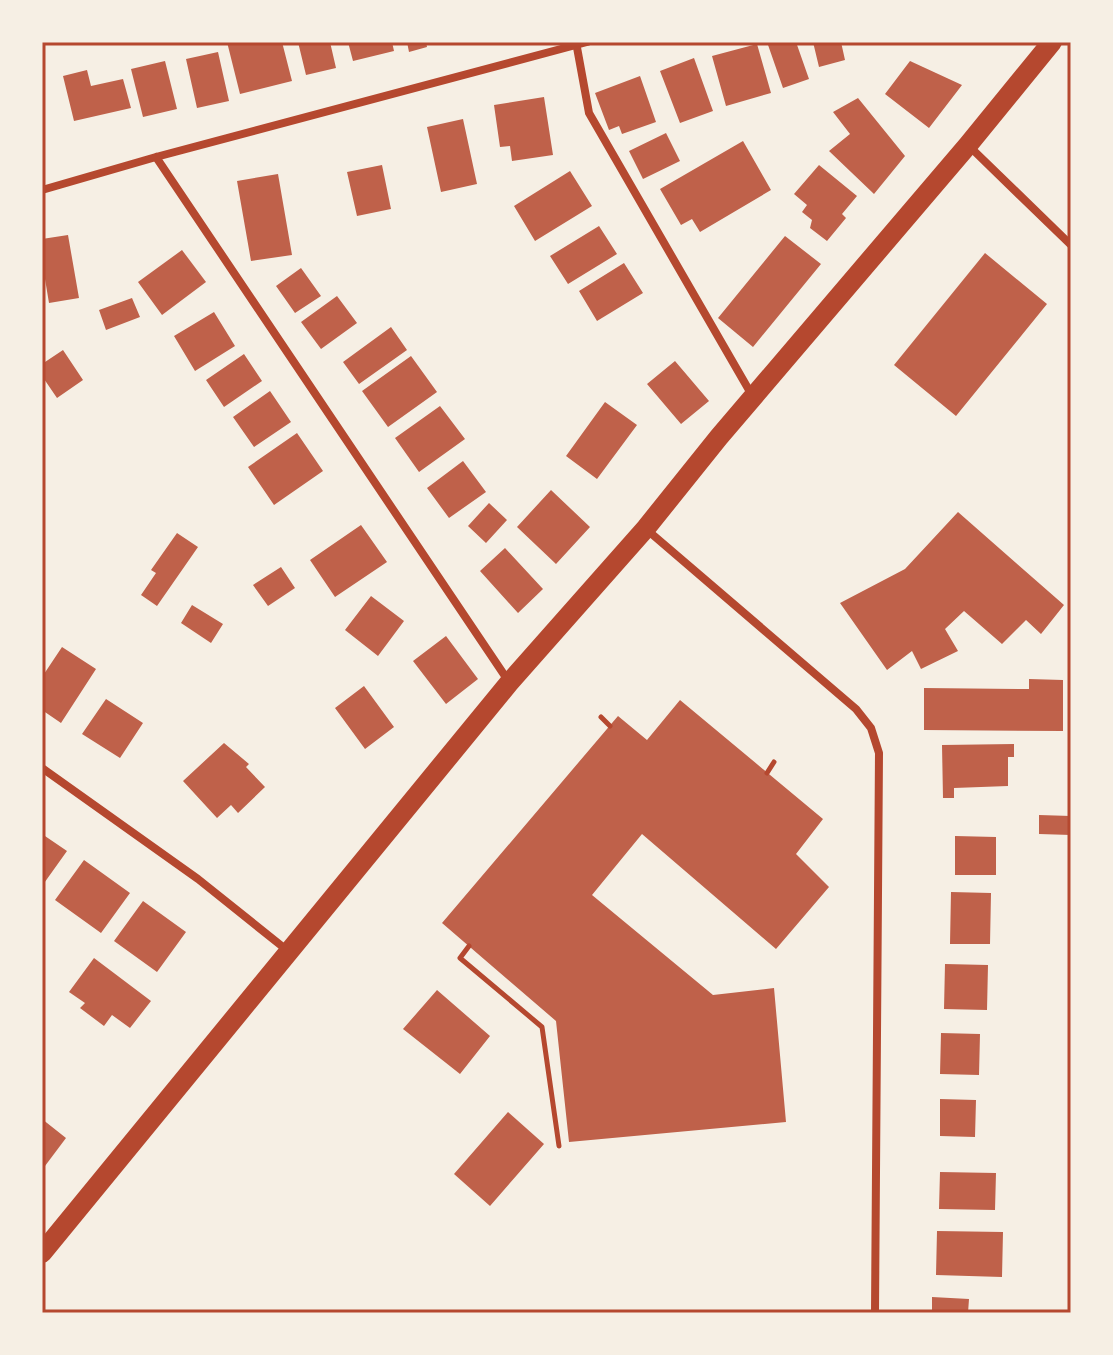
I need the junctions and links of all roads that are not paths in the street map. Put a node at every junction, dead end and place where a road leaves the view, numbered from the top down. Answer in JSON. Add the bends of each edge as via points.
{"nodes":[{"id":1,"x":587,"y":42,"type":"edge"},
{"id":2,"x":1052,"y":42,"type":"edge"},
{"id":3,"x":576,"y":43,"type":"edge"},
{"id":4,"x":968,"y":145,"type":"junction"},
{"id":5,"x":156,"y":157,"type":"junction"},
{"id":6,"x":42,"y":190,"type":"edge"},
{"id":7,"x":1071,"y":245,"type":"edge"},
{"id":8,"x":754,"y":398,"type":"junction"},
{"id":9,"x":646,"y":528,"type":"junction"},
{"id":10,"x":509,"y":683,"type":"junction"},
{"id":11,"x":42,"y":768,"type":"edge"},
{"id":12,"x":290,"y":952,"type":"junction"},
{"id":13,"x":44,"y":1246,"type":"edge"},
{"id":14,"x":875,"y":1313,"type":"edge"}],
"edges":[{"from":1,"to":3,"type":"street"},
{"from":2,"to":4,"type":"main road"},
{"from":3,"to":5,"type":"street"},
{"from":3,"to":8,"type":"street","via":[[589,113]]},
{"from":4,"to":7,"type":"street"},
{"from":4,"to":8,"type":"main road"},
{"from":5,"to":6,"type":"street"},
{"from":5,"to":10,"type":"street"},
{"from":8,"to":9,"type":"main road"},
{"from":9,"to":10,"type":"main road"},
{"from":9,"to":14,"type":"street","via":[[856,709],[871,728],[879,753]]},
{"from":10,"to":12,"type":"main road"},
{"from":11,"to":12,"type":"street"},
{"from":12,"to":13,"type":"main road"}]}
